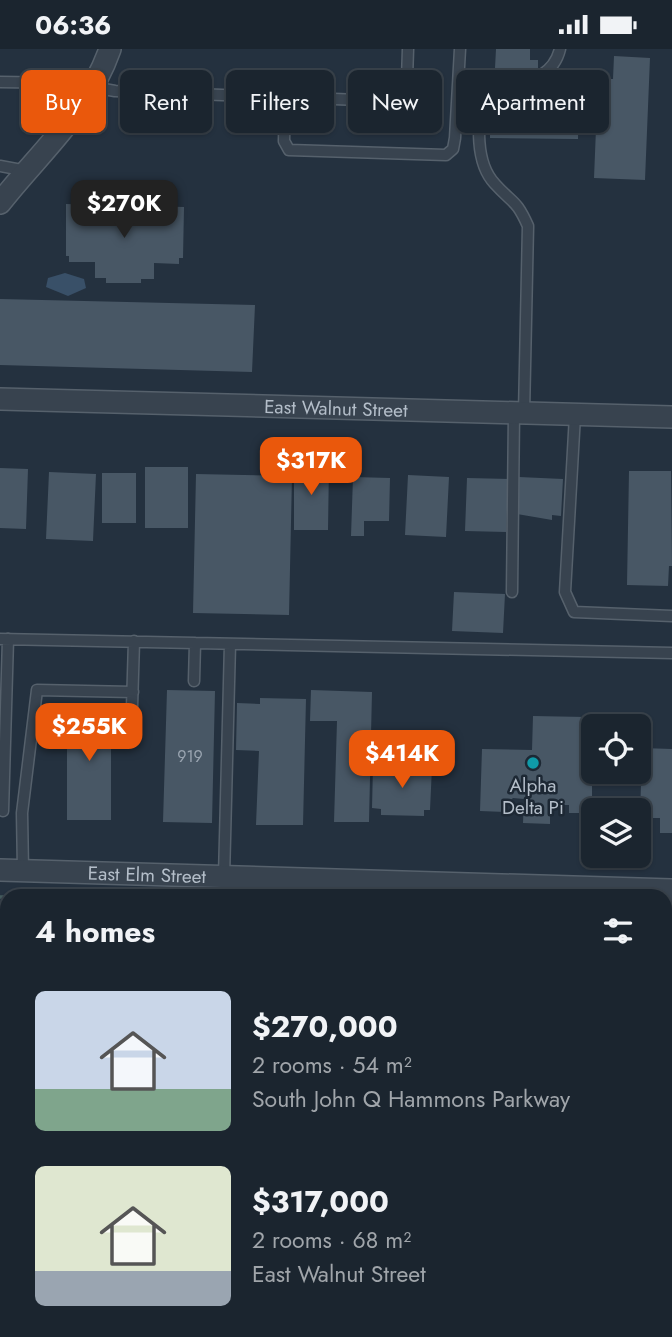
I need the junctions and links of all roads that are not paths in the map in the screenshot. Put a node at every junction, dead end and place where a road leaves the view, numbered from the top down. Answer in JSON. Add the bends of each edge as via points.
{"nodes":[{"id":1,"x":110,"y":49,"type":"edge"},
{"id":2,"x":408,"y":49,"type":"edge"},
{"id":3,"x":460,"y":49,"type":"edge"},
{"id":4,"x":560,"y":49,"type":"edge"},
{"id":5,"x":101,"y":70,"type":"edge"},
{"id":6,"x":0,"y":82,"type":"edge"},
{"id":7,"x":21,"y":83,"type":"edge"},
{"id":8,"x":106,"y":88,"type":"edge"},
{"id":9,"x":226,"y":95,"type":"edge"},
{"id":10,"x":334,"y":99,"type":"edge"},
{"id":11,"x":61,"y":133,"type":"edge"},
{"id":12,"x":284,"y":133,"type":"edge"},
{"id":13,"x":0,"y":166,"type":"edge"},
{"id":14,"x":27,"y":171,"type":"junction"},
{"id":15,"x":0,"y":203,"type":"edge"},
{"id":16,"x":0,"y":399,"type":"edge"},
{"id":17,"x":519,"y":413,"type":"junction"},
{"id":18,"x":575,"y":415,"type":"junction"},
{"id":19,"x":672,"y":417,"type":"edge"},
{"id":20,"x":512,"y":592,"type":"dead end"},
{"id":21,"x":672,"y":616,"type":"edge"},
{"id":22,"x":4,"y":639,"type":"edge"},
{"id":23,"x":134,"y":641,"type":"junction"},
{"id":24,"x":195,"y":643,"type":"junction"},
{"id":25,"x":230,"y":644,"type":"junction"},
{"id":26,"x":672,"y":653,"type":"edge"},
{"id":27,"x":194,"y":681,"type":"dead end"},
{"id":28,"x":133,"y":692,"type":"junction"},
{"id":29,"x":131,"y":740,"type":"dead end"},
{"id":30,"x":3,"y":811,"type":"dead end"},
{"id":31,"x":0,"y":870,"type":"edge"},
{"id":32,"x":23,"y":870,"type":"junction"},
{"id":33,"x":224,"y":877,"type":"junction"},
{"id":34,"x":544,"y":889,"type":"edge"}],
"edges":[{"from":1,"to":5,"type":"street"},
{"from":2,"to":10,"type":"lane","via":[[401,98]]},
{"from":3,"to":12,"type":"lane","via":[[456,138],[446,155],[289,151]]},
{"from":4,"to":17,"type":"lane","via":[[557,61],[534,81],[493,91],[484,96],[480,109],[480,151],[493,183],[518,203],[528,226]]},
{"from":6,"to":7,"type":"lane"},
{"from":8,"to":9,"type":"lane"},
{"from":11,"to":14,"type":"street"},
{"from":13,"to":14,"type":"lane"},
{"from":14,"to":15,"type":"street"},
{"from":16,"to":17,"type":"street","name":"East Walnut Street"},
{"from":17,"to":18,"type":"street","name":"East Walnut Street"},
{"from":17,"to":20,"type":"lane"},
{"from":18,"to":19,"type":"street","name":"East Walnut Street"},
{"from":18,"to":21,"type":"lane","via":[[565,592],[569,605],[574,613]]},
{"from":22,"to":23,"type":"lane"},
{"from":22,"to":30,"type":"lane"},
{"from":23,"to":24,"type":"lane"},
{"from":23,"to":28,"type":"lane"},
{"from":24,"to":25,"type":"lane"},
{"from":24,"to":27,"type":"lane"},
{"from":25,"to":26,"type":"lane"},
{"from":25,"to":33,"type":"lane"},
{"from":28,"to":29,"type":"lane"},
{"from":28,"to":32,"type":"lane","via":[[37,690],[22,813]]},
{"from":31,"to":32,"type":"street","name":"East Elm Street"},
{"from":32,"to":33,"type":"street","name":"East Elm Street"},
{"from":33,"to":34,"type":"street","name":"East Elm Street"}]}
